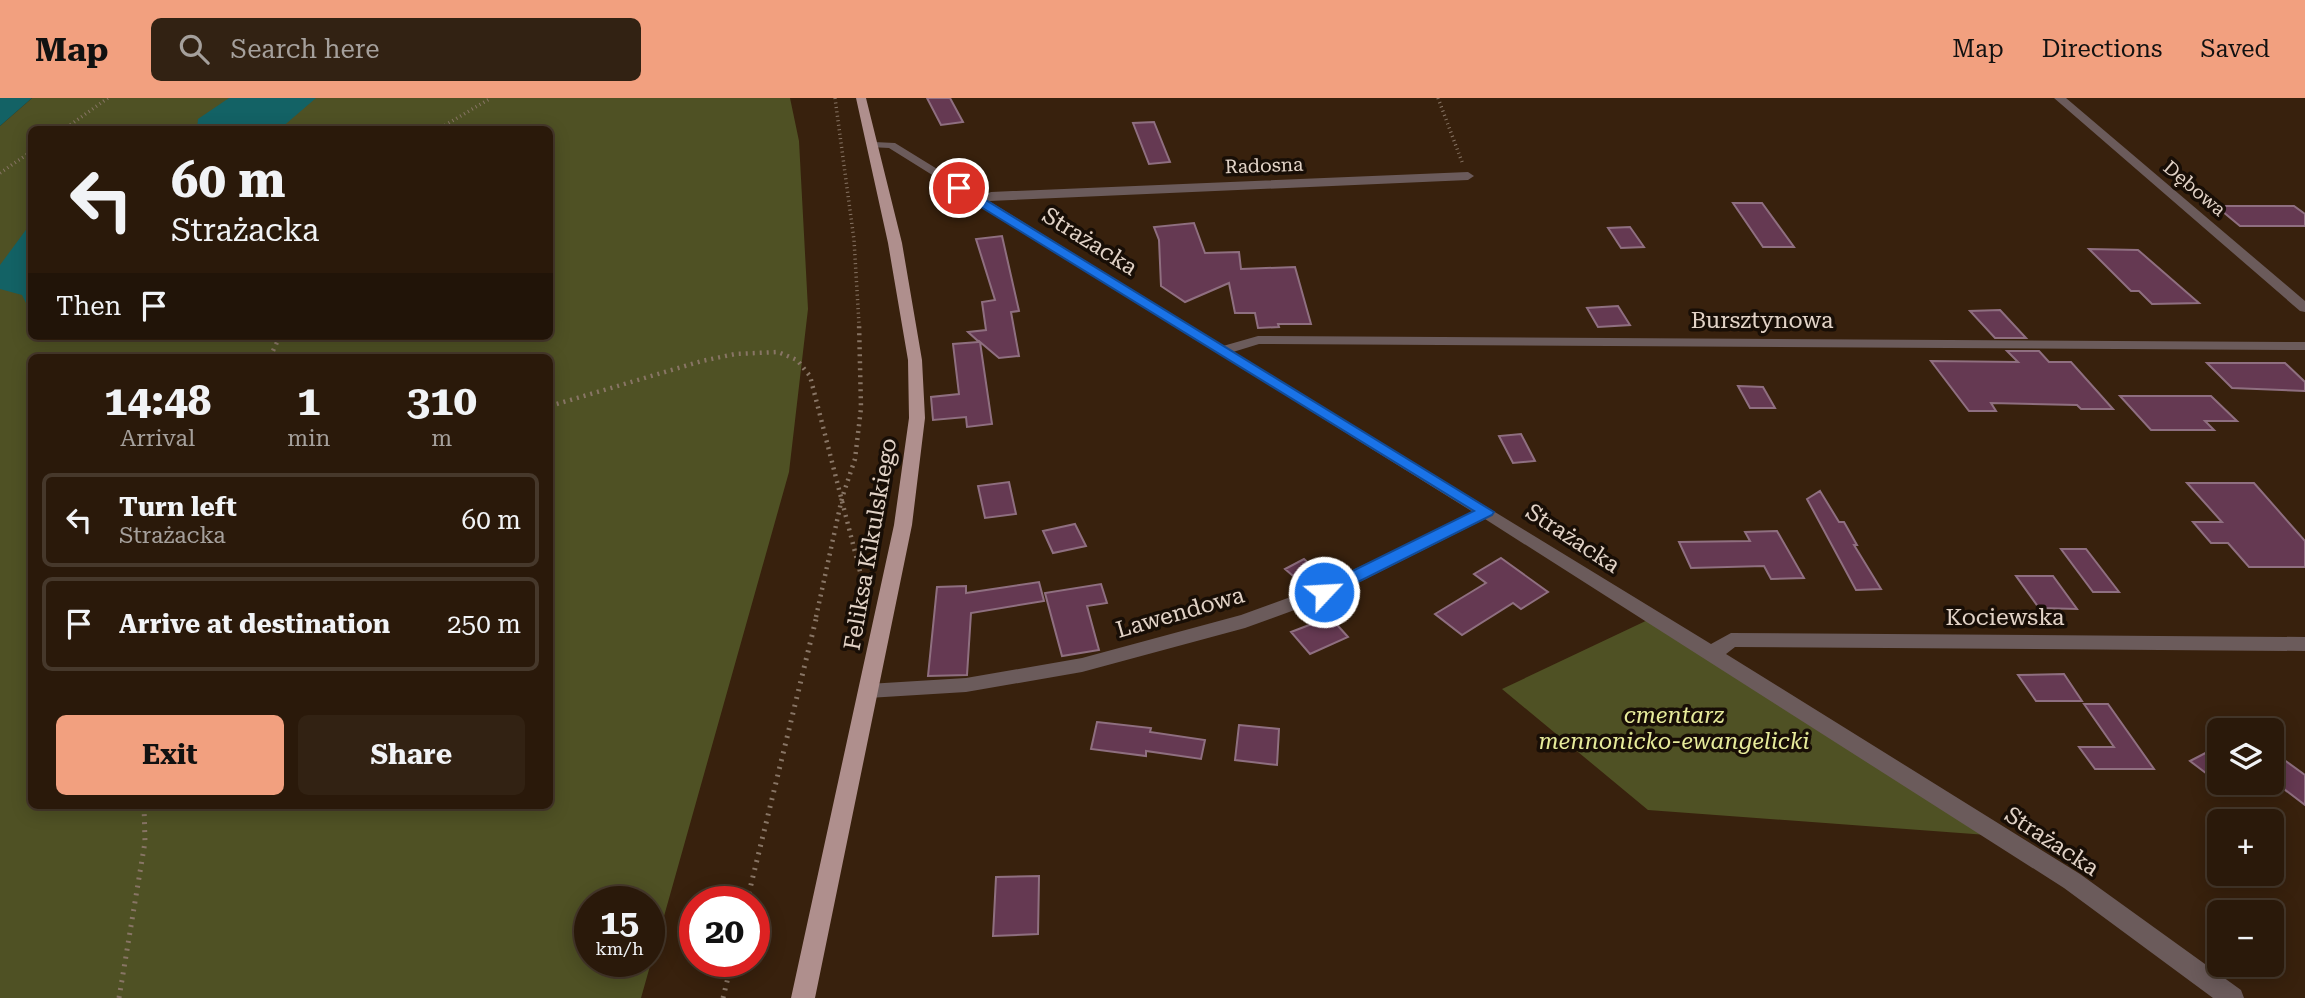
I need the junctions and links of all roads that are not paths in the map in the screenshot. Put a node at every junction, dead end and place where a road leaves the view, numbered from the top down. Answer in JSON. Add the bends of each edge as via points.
{"nodes":[{"id":1,"x":861,"y":98,"type":"edge"},
{"id":2,"x":2059,"y":98,"type":"edge"},
{"id":3,"x":874,"y":145,"type":"junction"},
{"id":4,"x":1468,"y":176,"type":"road end"},
{"id":5,"x":979,"y":201,"type":"junction"},
{"id":6,"x":2305,"y":308,"type":"edge"},
{"id":7,"x":2305,"y":346,"type":"edge"},
{"id":8,"x":1221,"y":351,"type":"junction"},
{"id":9,"x":1486,"y":512,"type":"junction"},
{"id":10,"x":2305,"y":644,"type":"edge"},
{"id":11,"x":1710,"y":655,"type":"junction"},
{"id":12,"x":868,"y":691,"type":"junction"},
{"id":13,"x":803,"y":998,"type":"edge"},
{"id":14,"x":2232,"y":998,"type":"edge"}],
"edges":[{"from":1,"to":3,"type":"main road","name":"Feliksa Kikulskiego"},
{"from":2,"to":6,"type":"street","name":"Dębowa"},
{"from":3,"to":5,"type":"street","name":"Strażacka","via":[[891,145]]},
{"from":3,"to":12,"type":"main road","name":"Feliksa Kikulskiego","via":[[915,360],[918,418],[903,525]]},
{"from":4,"to":5,"type":"street","name":"Radosna","via":[[1116,189],[991,196]]},
{"from":5,"to":8,"type":"street","name":"Strażacka"},
{"from":7,"to":8,"type":"street","name":"Bursztynowa","via":[[1258,340]]},
{"from":8,"to":9,"type":"street","name":"Strażacka"},
{"from":9,"to":11,"type":"street","name":"Strażacka"},
{"from":9,"to":12,"type":"street","name":"Lawendowa","via":[[1324,592],[1245,621],[1082,665],[966,685]]},
{"from":10,"to":11,"type":"street","name":"Kociewska","via":[[1731,640]]},
{"from":11,"to":14,"type":"street","name":"Strażacka","via":[[2072,881]]},
{"from":12,"to":13,"type":"main road","name":"Feliksa Kikulskiego"}]}
